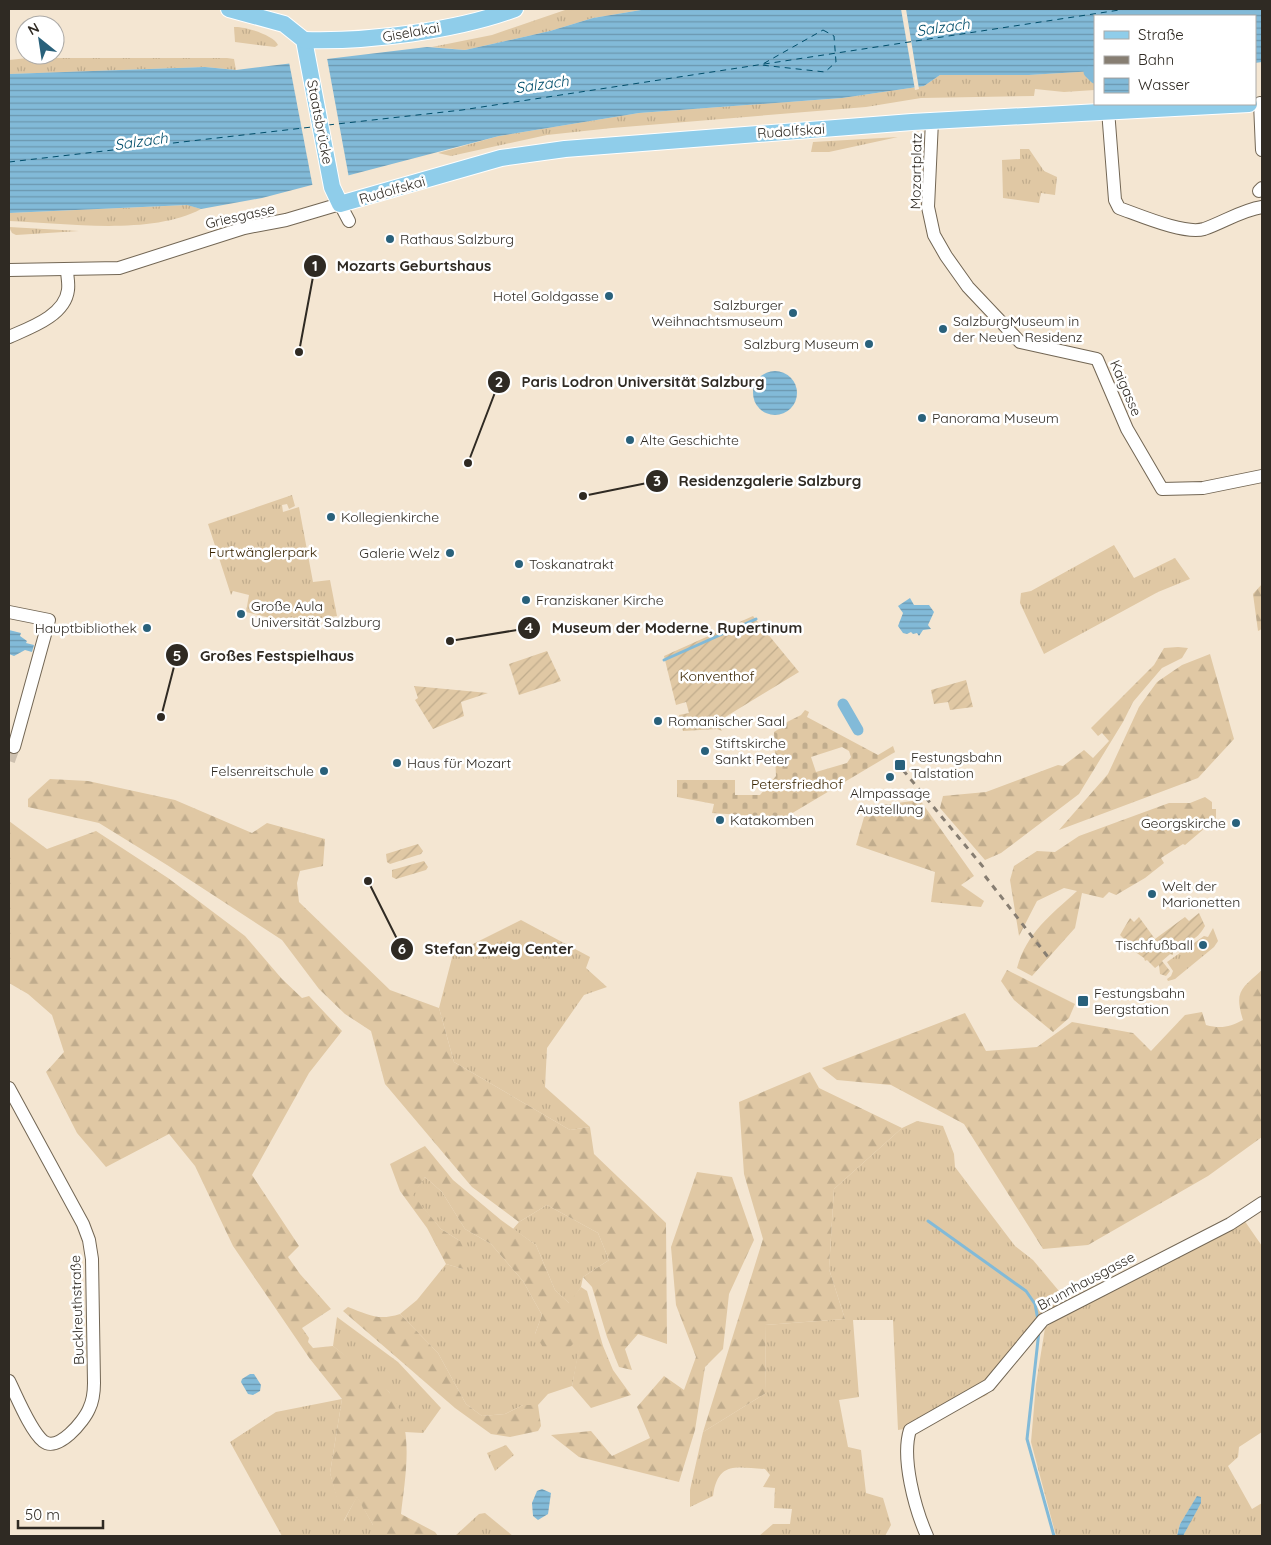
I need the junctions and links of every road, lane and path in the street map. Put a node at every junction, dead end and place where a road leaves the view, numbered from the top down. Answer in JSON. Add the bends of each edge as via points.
{"nodes":[{"id":1,"x":229,"y":9,"type":"edge"},
{"id":2,"x":515,"y":9,"type":"edge"},
{"id":3,"x":304,"y":40,"type":"junction"},
{"id":4,"x":1256,"y":103,"type":"edge"},
{"id":5,"x":1214,"y":105,"type":"edge"},
{"id":6,"x":1108,"y":110,"type":"junction"},
{"id":7,"x":932,"y":122,"type":"junction"},
{"id":8,"x":1262,"y":150,"type":"edge"},
{"id":9,"x":340,"y":204,"type":"junction"},
{"id":10,"x":1262,"y":207,"type":"edge"},
{"id":11,"x":349,"y":222,"type":"dead end"},
{"id":12,"x":942,"y":249,"type":"joint"},
{"id":13,"x":14,"y":270,"type":"edge"},
{"id":14,"x":67,"y":270,"type":"junction"},
{"id":15,"x":9,"y":337,"type":"edge"},
{"id":16,"x":1262,"y":476,"type":"edge"},
{"id":17,"x":9,"y":612,"type":"edge"},
{"id":18,"x":14,"y":747,"type":"dead end"},
{"id":19,"x":9,"y":1088,"type":"edge"},
{"id":20,"x":1262,"y":1203,"type":"edge"},
{"id":21,"x":9,"y":1381,"type":"edge"},
{"id":22,"x":927,"y":1536,"type":"edge"}],
"edges":[{"from":1,"to":3,"type":"main road","via":[[284,24]]},
{"from":2,"to":3,"type":"main road","name":"Giselakai","via":[[378,38]]},
{"from":3,"to":9,"type":"main road","name":"Staatsbrücke","via":[[332,187]]},
{"from":4,"to":8,"type":"street"},
{"from":5,"to":6,"type":"main road","name":"Rudolfskai"},
{"from":6,"to":7,"type":"main road","name":"Rudolfskai"},
{"from":6,"to":10,"type":"street","via":[[1115,200],[1119,208],[1189,230],[1202,229],[1252,208]]},
{"from":7,"to":9,"type":"main road","name":"Rudolfskai","via":[[565,149],[502,158]]},
{"from":7,"to":12,"type":"street","name":"Mozartplatz","via":[[928,207],[934,235]]},
{"from":9,"to":11,"type":"street"},
{"from":9,"to":14,"type":"street","name":"Griesgasse","via":[[307,215],[244,228],[118,268]]},
{"from":12,"to":16,"type":"street","name":"Kaigasse","via":[[968,287],[1020,342],[1097,359],[1127,429],[1162,489],[1203,488]]},
{"from":13,"to":14,"type":"street","name":"Griesgasse"},
{"from":14,"to":15,"type":"street","via":[[68,291],[61,305],[52,315]]},
{"from":17,"to":18,"type":"street","via":[[49,620]]},
{"from":19,"to":21,"type":"street","name":"Bucklreuthstraße","via":[[83,1224],[90,1249],[93,1399],[77,1428],[53,1444],[43,1441],[37,1434]]},
{"from":20,"to":22,"type":"street","name":"Brunnhausgasse","via":[[1230,1224],[1043,1320],[989,1385],[910,1430],[907,1461]]}]}
